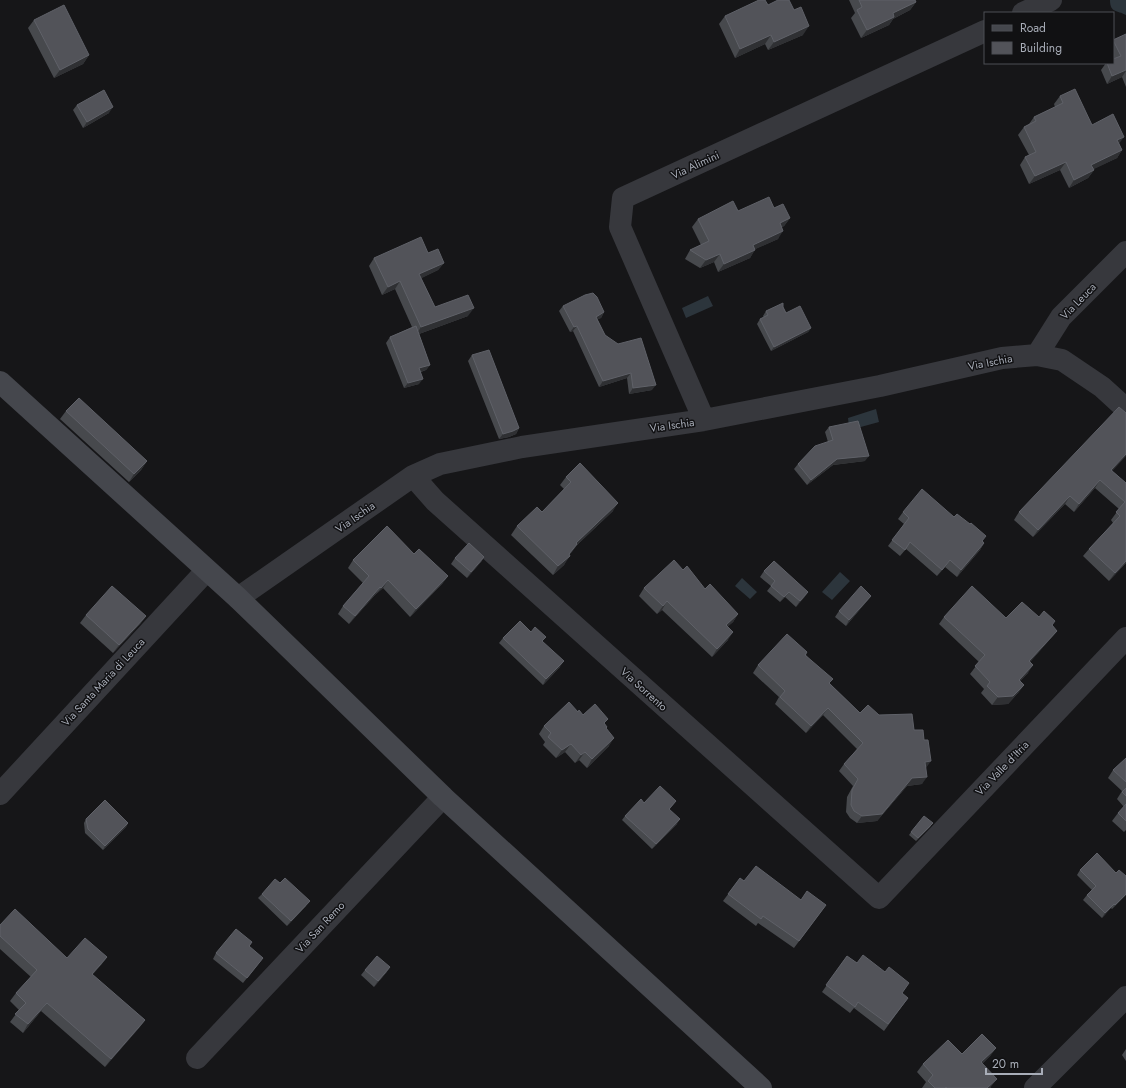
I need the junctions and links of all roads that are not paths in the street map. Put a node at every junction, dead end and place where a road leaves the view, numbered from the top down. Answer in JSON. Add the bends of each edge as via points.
{"nodes":[{"id":1,"x":1051,"y":0,"type":"edge"},
{"id":2,"x":1025,"y":12,"type":"edge"},
{"id":3,"x":984,"y":31,"type":"edge"},
{"id":4,"x":1126,"y":252,"type":"edge"},
{"id":5,"x":1037,"y":355,"type":"junction"},
{"id":6,"x":0,"y":382,"type":"edge"},
{"id":7,"x":1126,"y":409,"type":"edge"},
{"id":8,"x":704,"y":420,"type":"junction"},
{"id":9,"x":413,"y":476,"type":"junction"},
{"id":10,"x":206,"y":570,"type":"junction"},
{"id":11,"x":238,"y":598,"type":"junction"},
{"id":12,"x":1126,"y":638,"type":"edge"},
{"id":13,"x":0,"y":794,"type":"edge"},
{"id":14,"x":443,"y":797,"type":"junction"},
{"id":15,"x":878,"y":898,"type":"joint"},
{"id":16,"x":1126,"y":996,"type":"edge"},
{"id":17,"x":197,"y":1058,"type":"dead end"},
{"id":18,"x":761,"y":1088,"type":"edge"},
{"id":19,"x":1035,"y":1088,"type":"edge"}],
"edges":[{"from":1,"to":2,"type":"street"},
{"from":3,"to":8,"type":"street","name":"Via Alimini","via":[[624,198],[620,227]]},
{"from":4,"to":5,"type":"street","name":"Via Leuca","via":[[1061,317]]},
{"from":5,"to":7,"type":"street","name":"Via Ischia","via":[[1062,360],[1102,387]]},
{"from":5,"to":8,"type":"street","name":"Via Ischia","via":[[1002,358],[880,386]]},
{"from":6,"to":10,"type":"main road"},
{"from":8,"to":9,"type":"street","name":"Via Ischia","via":[[522,447],[440,464]]},
{"from":9,"to":11,"type":"street","name":"Via Ischia"},
{"from":9,"to":15,"type":"street","name":"Via Sorrento","via":[[435,501]]},
{"from":10,"to":11,"type":"main road"},
{"from":10,"to":13,"type":"street","name":"Via Santa Maria di Leuca"},
{"from":11,"to":14,"type":"main road"},
{"from":12,"to":15,"type":"street","name":"Via Valle d'Itria"},
{"from":14,"to":17,"type":"street","name":"Via San Remo"},
{"from":14,"to":18,"type":"main road"},
{"from":16,"to":19,"type":"street"}]}
